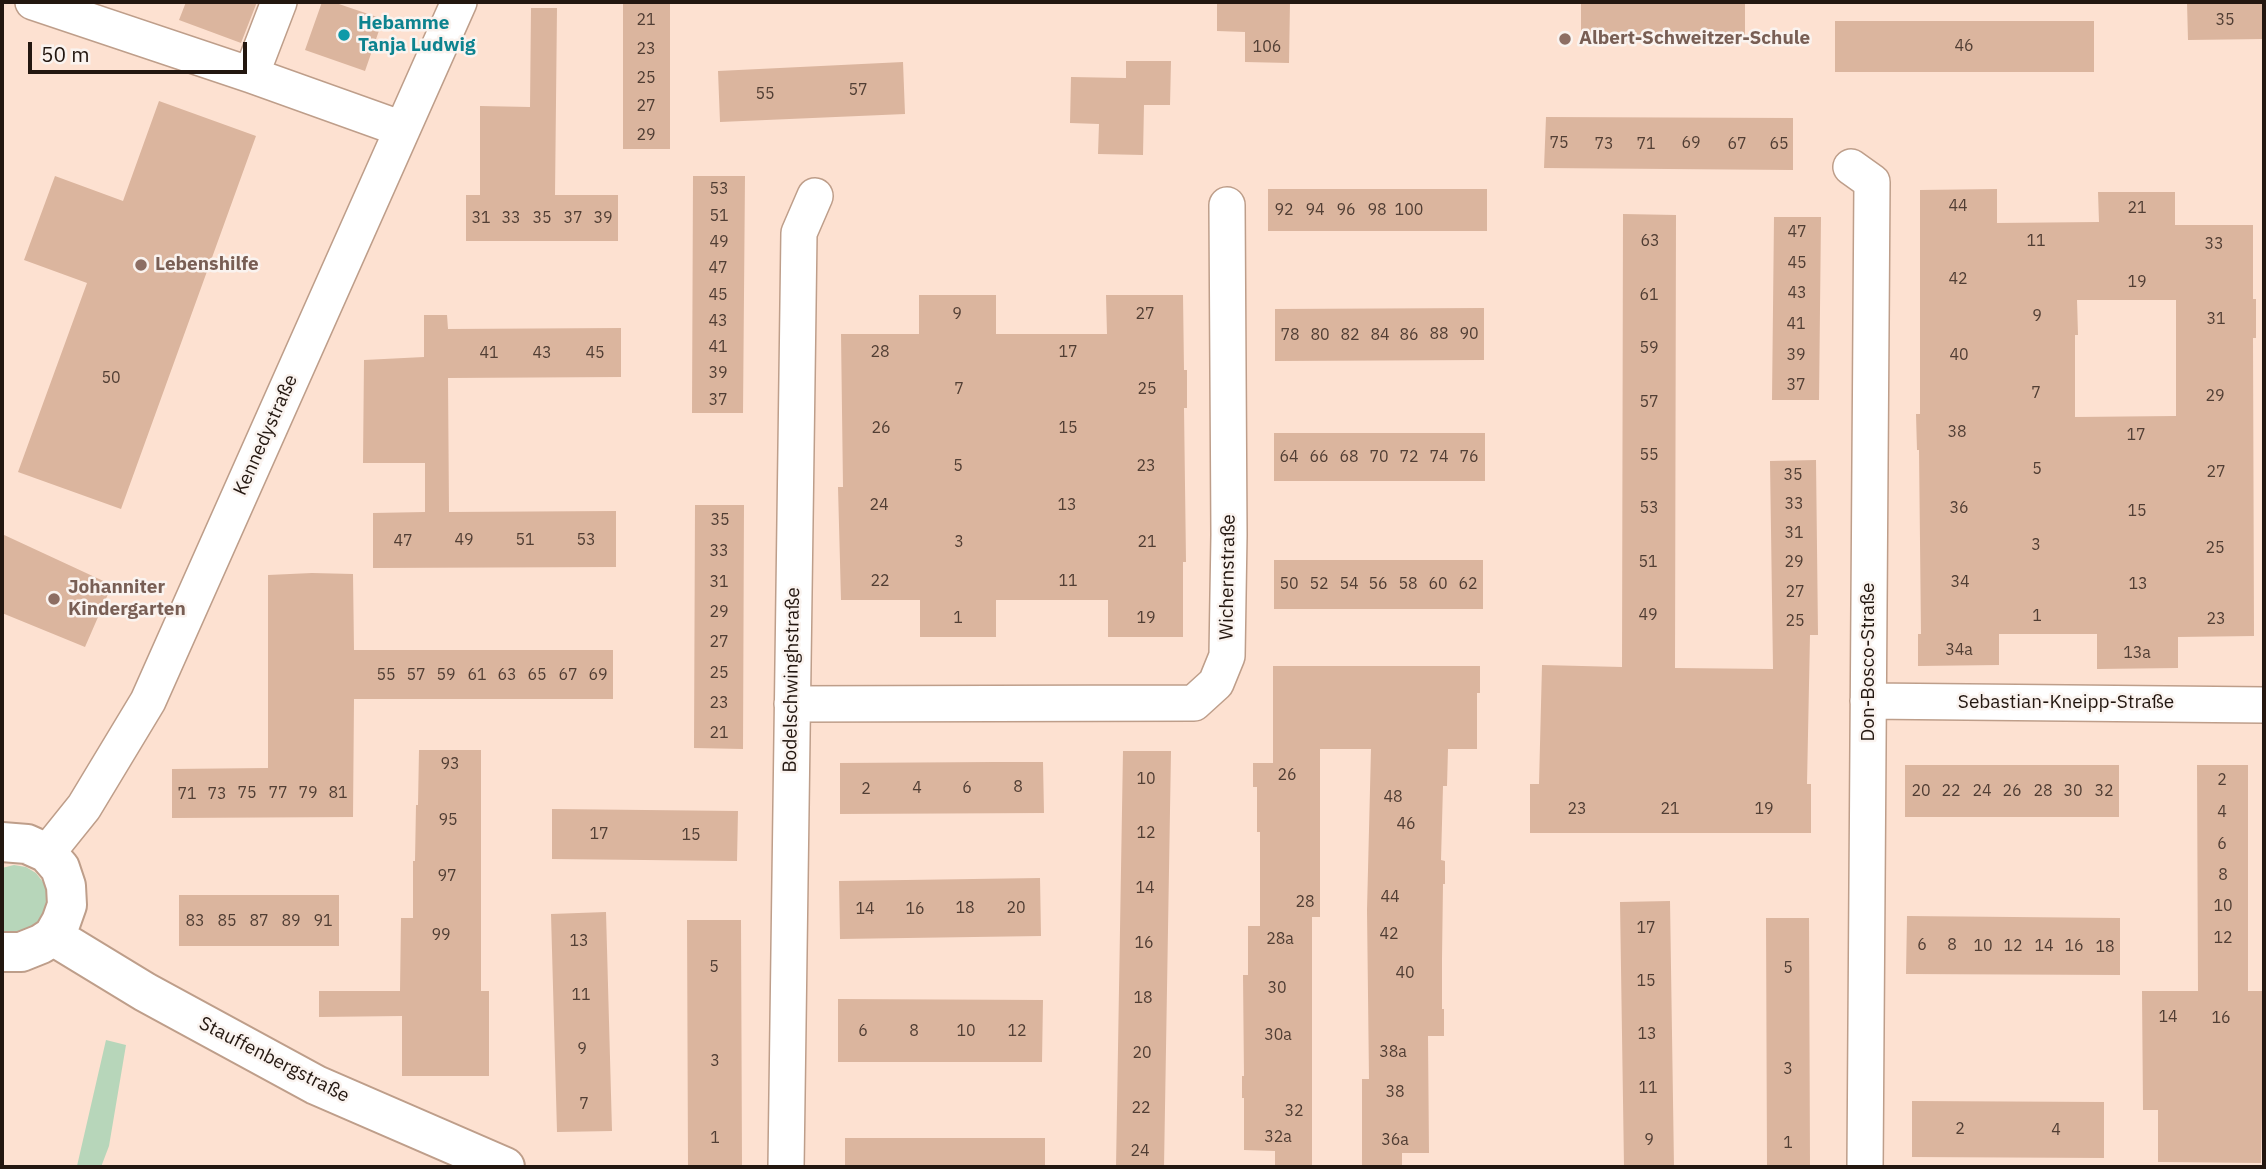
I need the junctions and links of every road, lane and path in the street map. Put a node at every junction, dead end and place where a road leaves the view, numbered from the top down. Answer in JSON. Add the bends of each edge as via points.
{"nodes":[{"id":1,"x":33,"y":2,"type":"edge"},
{"id":2,"x":279,"y":2,"type":"edge"},
{"id":3,"x":459,"y":2,"type":"edge"},
{"id":4,"x":251,"y":75,"type":"junction"},
{"id":5,"x":402,"y":129,"type":"junction"},
{"id":6,"x":1851,"y":167,"type":"dead end"},
{"id":7,"x":815,"y":196,"type":"dead end"},
{"id":8,"x":1227,"y":205,"type":"dead end"},
{"id":9,"x":1868,"y":701,"type":"junction"},
{"id":10,"x":792,"y":704,"type":"junction"},
{"id":11,"x":2264,"y":705,"type":"edge"},
{"id":12,"x":2,"y":842,"type":"edge"},
{"id":13,"x":47,"y":853,"type":"junction"},
{"id":14,"x":53,"y":936,"type":"junction"},
{"id":15,"x":2,"y":952,"type":"edge"},
{"id":16,"x":505,"y":1167,"type":"edge"},
{"id":17,"x":786,"y":1167,"type":"edge"},
{"id":18,"x":1866,"y":1167,"type":"edge"}],
"edges":[{"from":1,"to":4,"type":"street"},
{"from":2,"to":4,"type":"street"},
{"from":3,"to":5,"type":"street","name":"Kennedystraße"},
{"from":4,"to":5,"type":"street"},
{"from":5,"to":13,"type":"street","name":"Kennedystraße","via":[[148,701],[84,807]]},
{"from":6,"to":9,"type":"street","name":"Don-Bosco-Straße","via":[[1872,182]]},
{"from":7,"to":10,"type":"street","name":"Bodelschwinghstraße","via":[[799,233]]},
{"from":8,"to":10,"type":"street","name":"Wichernstraße","via":[[1227,656],[1216,683],[1195,703]]},
{"from":9,"to":11,"type":"street","name":"Sebastian-Kneipp-Straße"},
{"from":9,"to":18,"type":"street","name":"Don-Bosco-Straße"},
{"from":10,"to":17,"type":"street","name":"Bodelschwinghstraße"},
{"from":12,"to":13,"type":"street","via":[[27,844]]},
{"from":13,"to":14,"type":"street","via":[[60,868],[66,886],[67,905]]},
{"from":14,"to":15,"type":"street","via":[[32,949]]},
{"from":14,"to":16,"type":"street","name":"Stauffenbergstraße","via":[[316,1085]]}]}
